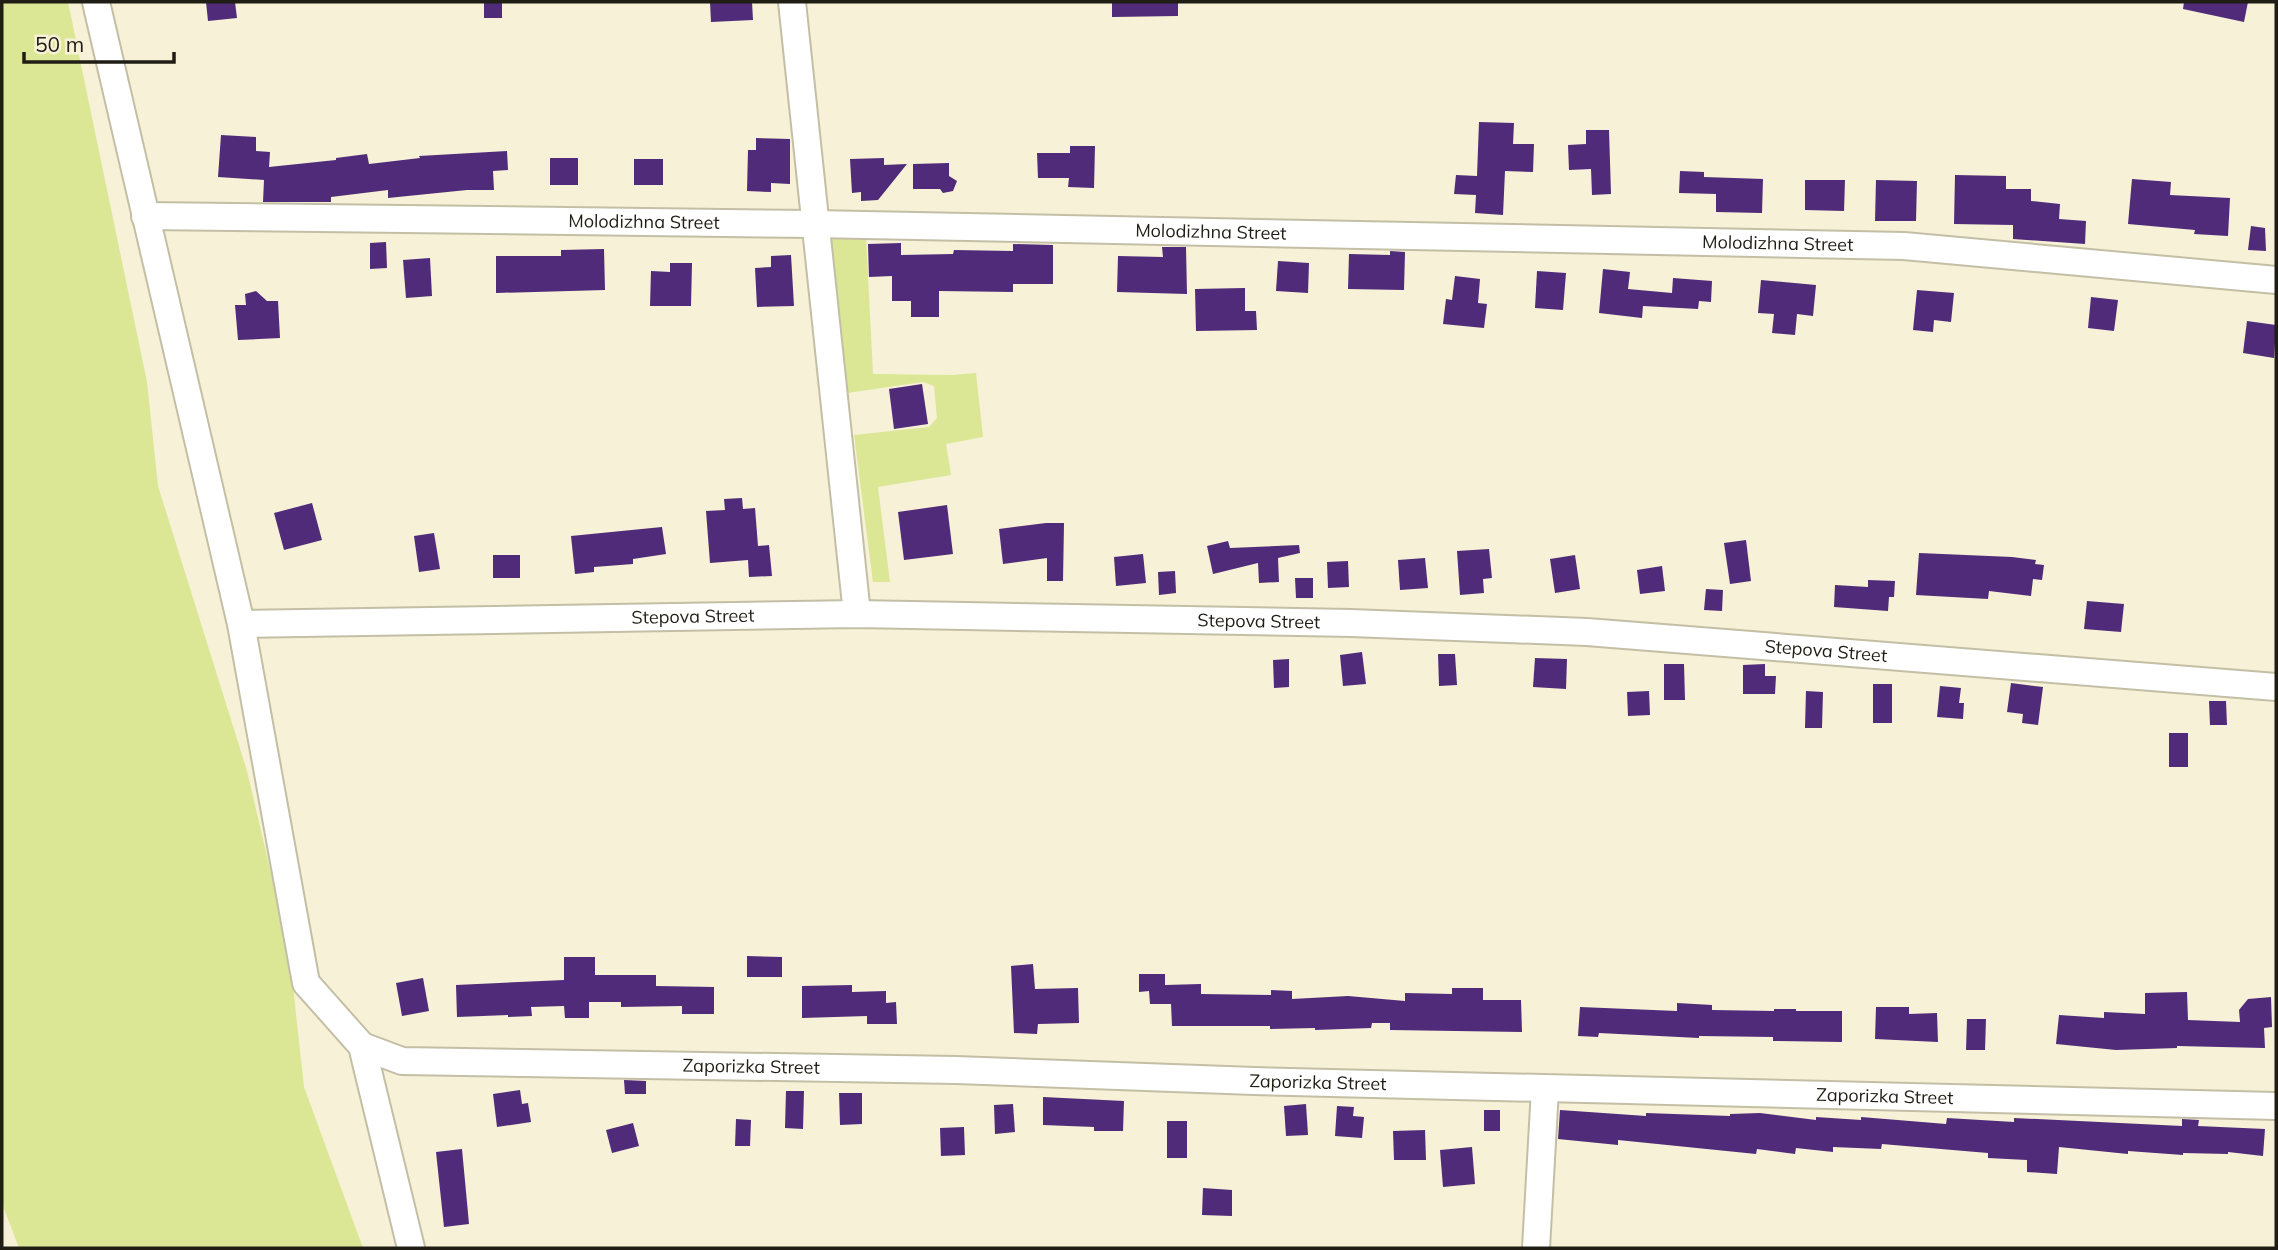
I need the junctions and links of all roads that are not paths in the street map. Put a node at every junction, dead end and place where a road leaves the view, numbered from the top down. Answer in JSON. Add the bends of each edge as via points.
{"nodes":[{"id":1,"x":96,"y":2,"type":"edge"},
{"id":2,"x":792,"y":2,"type":"edge"},
{"id":3,"x":145,"y":216,"type":"junction"},
{"id":4,"x":814,"y":224,"type":"junction"},
{"id":5,"x":2276,"y":279,"type":"edge"},
{"id":6,"x":857,"y":614,"type":"junction"},
{"id":7,"x":241,"y":624,"type":"junction"},
{"id":8,"x":2276,"y":687,"type":"edge"},
{"id":9,"x":362,"y":1046,"type":"junction"},
{"id":10,"x":1545,"y":1089,"type":"junction"},
{"id":11,"x":2276,"y":1106,"type":"edge"},
{"id":12,"x":411,"y":1248,"type":"edge"},
{"id":13,"x":1536,"y":1248,"type":"edge"}],
"edges":[{"from":1,"to":3,"type":"street"},
{"from":2,"to":4,"type":"street"},
{"from":3,"to":4,"type":"street","name":"Molodizhna Street"},
{"from":3,"to":7,"type":"street"},
{"from":4,"to":5,"type":"street","name":"Molodizhna Street","via":[[1904,246]]},
{"from":4,"to":6,"type":"street"},
{"from":6,"to":7,"type":"street","name":"Stepova Street"},
{"from":6,"to":8,"type":"street","name":"Stepova Street","via":[[1587,632]]},
{"from":7,"to":9,"type":"street","via":[[306,983]]},
{"from":9,"to":10,"type":"street","name":"Zaporizka Street","via":[[402,1061],[942,1070]]},
{"from":9,"to":12,"type":"street"},
{"from":10,"to":11,"type":"street","name":"Zaporizka Street"},
{"from":10,"to":13,"type":"street"}]}
